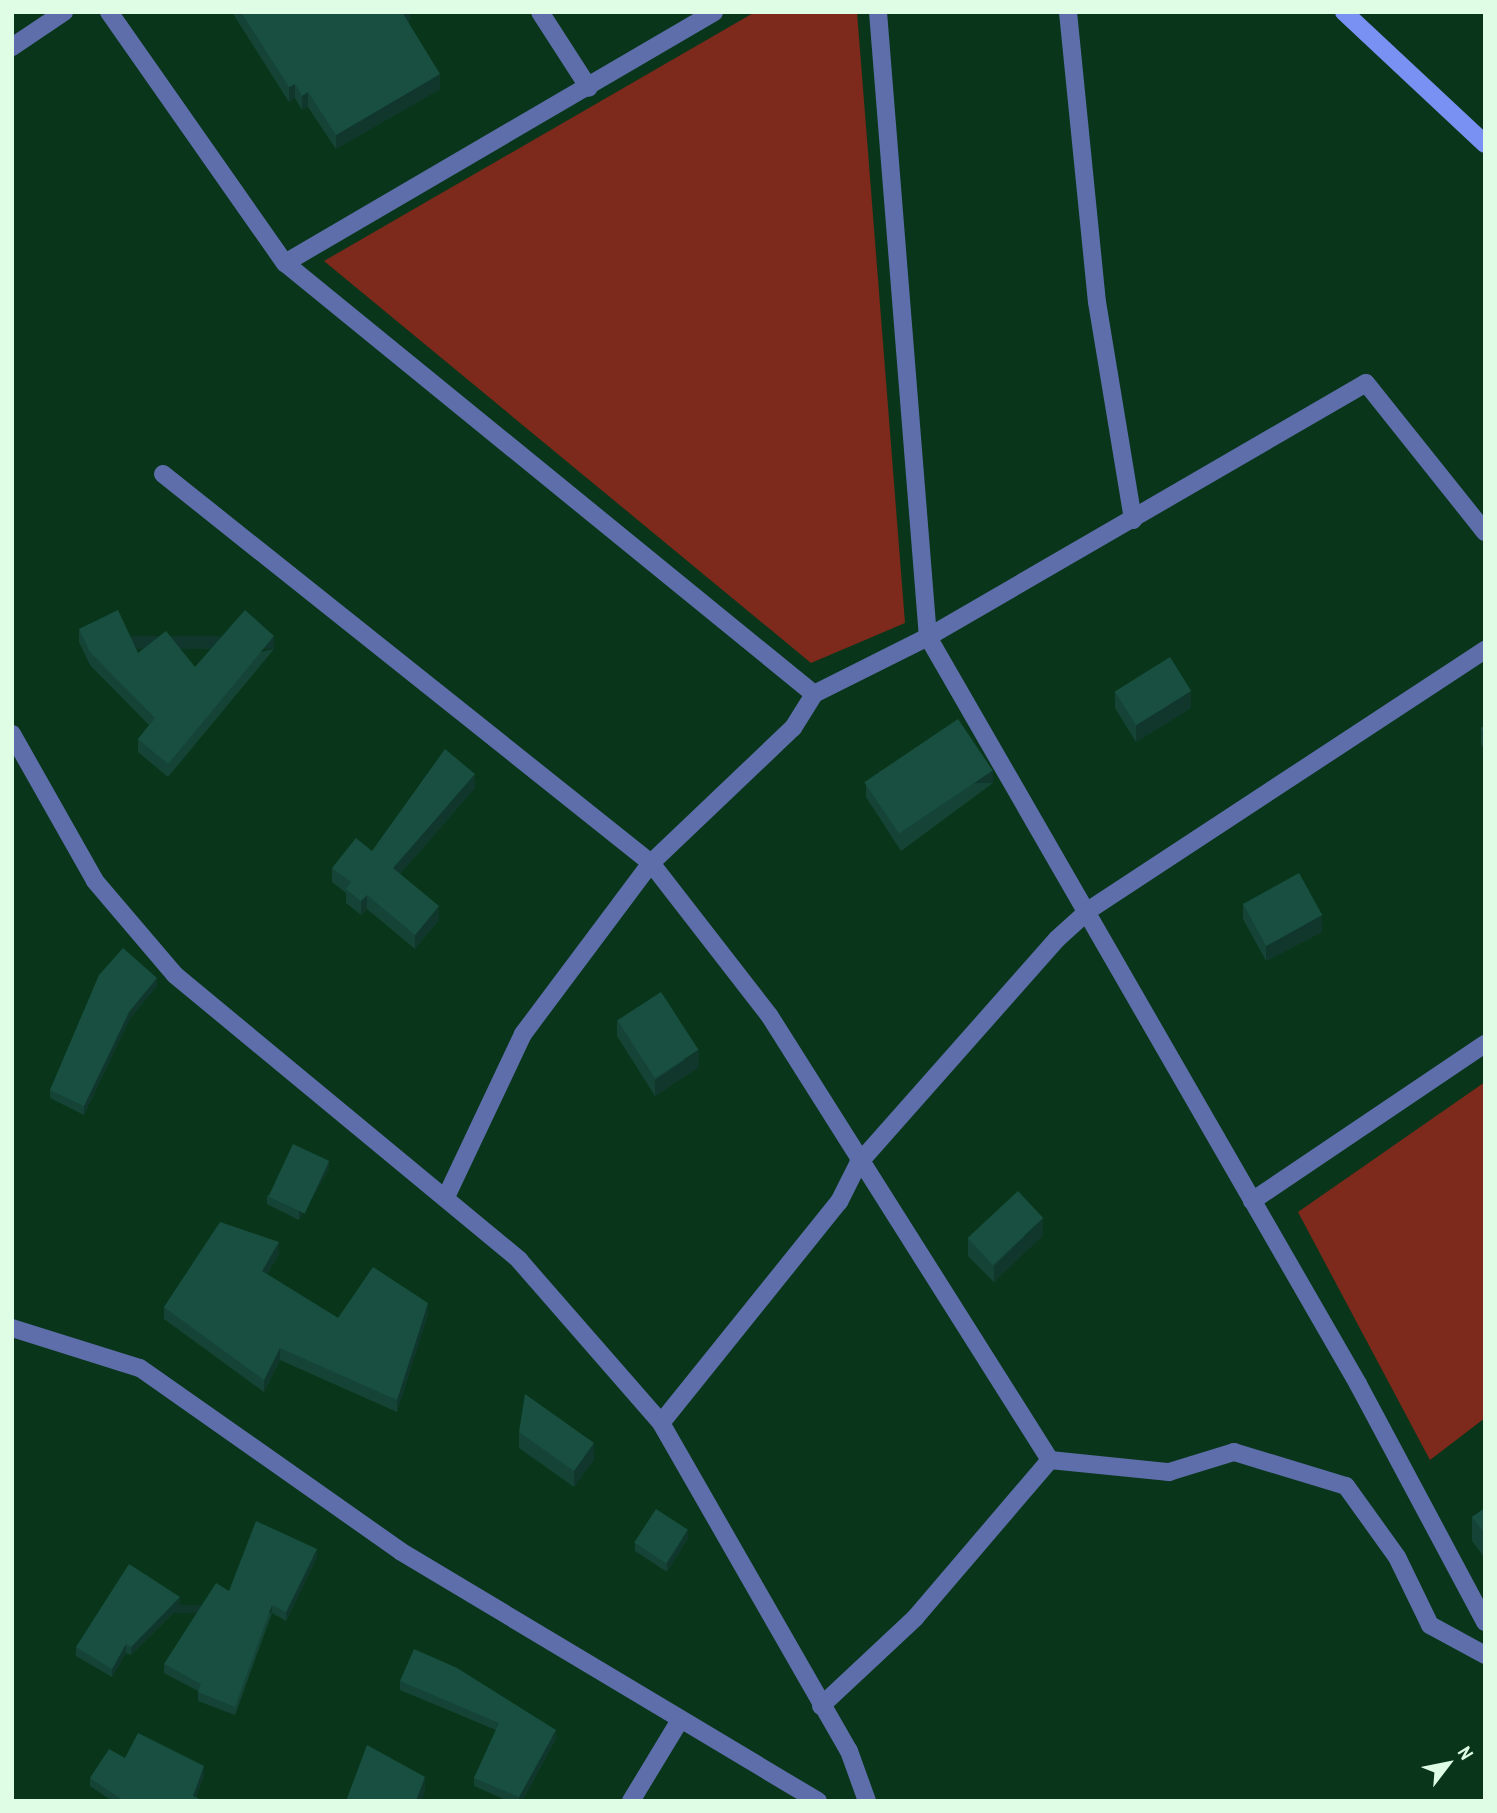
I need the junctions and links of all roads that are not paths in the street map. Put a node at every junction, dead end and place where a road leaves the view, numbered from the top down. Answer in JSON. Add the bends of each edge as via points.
{"nodes":[{"id":1,"x":64,"y":12,"type":"edge"},
{"id":2,"x":109,"y":12,"type":"edge"},
{"id":3,"x":540,"y":12,"type":"edge"},
{"id":4,"x":714,"y":12,"type":"edge"},
{"id":5,"x":878,"y":12,"type":"edge"},
{"id":6,"x":1068,"y":12,"type":"edge"},
{"id":7,"x":1344,"y":12,"type":"edge"},
{"id":8,"x":12,"y":47,"type":"edge"},
{"id":9,"x":589,"y":88,"type":"junction"},
{"id":10,"x":1485,"y":144,"type":"edge"},
{"id":11,"x":285,"y":264,"type":"junction"},
{"id":12,"x":163,"y":474,"type":"dead end"},
{"id":13,"x":1133,"y":520,"type":"junction"},
{"id":14,"x":1485,"y":531,"type":"edge"},
{"id":15,"x":928,"y":637,"type":"junction"},
{"id":16,"x":1485,"y":650,"type":"edge"},
{"id":17,"x":814,"y":694,"type":"junction"},
{"id":18,"x":12,"y":734,"type":"edge"},
{"id":19,"x":651,"y":863,"type":"junction"},
{"id":20,"x":1089,"y":910,"type":"junction"},
{"id":21,"x":1485,"y":1044,"type":"edge"},
{"id":22,"x":858,"y":1164,"type":"junction"},
{"id":23,"x":446,"y":1197,"type":"junction"},
{"id":24,"x":1252,"y":1201,"type":"junction"},
{"id":25,"x":12,"y":1328,"type":"edge"},
{"id":26,"x":661,"y":1423,"type":"junction"},
{"id":27,"x":1050,"y":1460,"type":"junction"},
{"id":28,"x":1485,"y":1622,"type":"edge"},
{"id":29,"x":1485,"y":1656,"type":"edge"},
{"id":30,"x":821,"y":1706,"type":"junction"},
{"id":31,"x":680,"y":1720,"type":"junction"},
{"id":32,"x":631,"y":1801,"type":"edge"},
{"id":33,"x":818,"y":1801,"type":"edge"},
{"id":34,"x":867,"y":1801,"type":"edge"}],
"edges":[{"from":1,"to":8,"type":"street"},
{"from":2,"to":11,"type":"street"},
{"from":3,"to":9,"type":"street"},
{"from":4,"to":9,"type":"street"},
{"from":5,"to":15,"type":"street"},
{"from":6,"to":13,"type":"street","via":[[1097,302]]},
{"from":7,"to":10,"type":"main road"},
{"from":9,"to":11,"type":"street"},
{"from":11,"to":17,"type":"street"},
{"from":12,"to":19,"type":"street"},
{"from":13,"to":14,"type":"street","via":[[1366,383]]},
{"from":13,"to":15,"type":"street"},
{"from":15,"to":17,"type":"street"},
{"from":15,"to":20,"type":"street"},
{"from":16,"to":20,"type":"street"},
{"from":17,"to":19,"type":"street","via":[[793,728]]},
{"from":18,"to":23,"type":"street","via":[[95,881],[175,975]]},
{"from":19,"to":22,"type":"street","via":[[769,1015]]},
{"from":19,"to":23,"type":"street","via":[[523,1034]]},
{"from":20,"to":22,"type":"street"},
{"from":20,"to":24,"type":"street"},
{"from":21,"to":24,"type":"street"},
{"from":22,"to":26,"type":"street","via":[[839,1202]]},
{"from":22,"to":27,"type":"street"},
{"from":23,"to":26,"type":"street","via":[[519,1260]]},
{"from":24,"to":28,"type":"street"},
{"from":25,"to":31,"type":"street","via":[[140,1368],[400,1551]]},
{"from":26,"to":30,"type":"street"},
{"from":27,"to":29,"type":"street","via":[[1169,1472],[1234,1452],[1346,1486],[1397,1557],[1430,1625]]},
{"from":27,"to":30,"type":"street","via":[[915,1618]]},
{"from":30,"to":34,"type":"street","via":[[849,1751]]},
{"from":31,"to":32,"type":"street"},
{"from":31,"to":33,"type":"street","via":[[798,1783]]}]}
